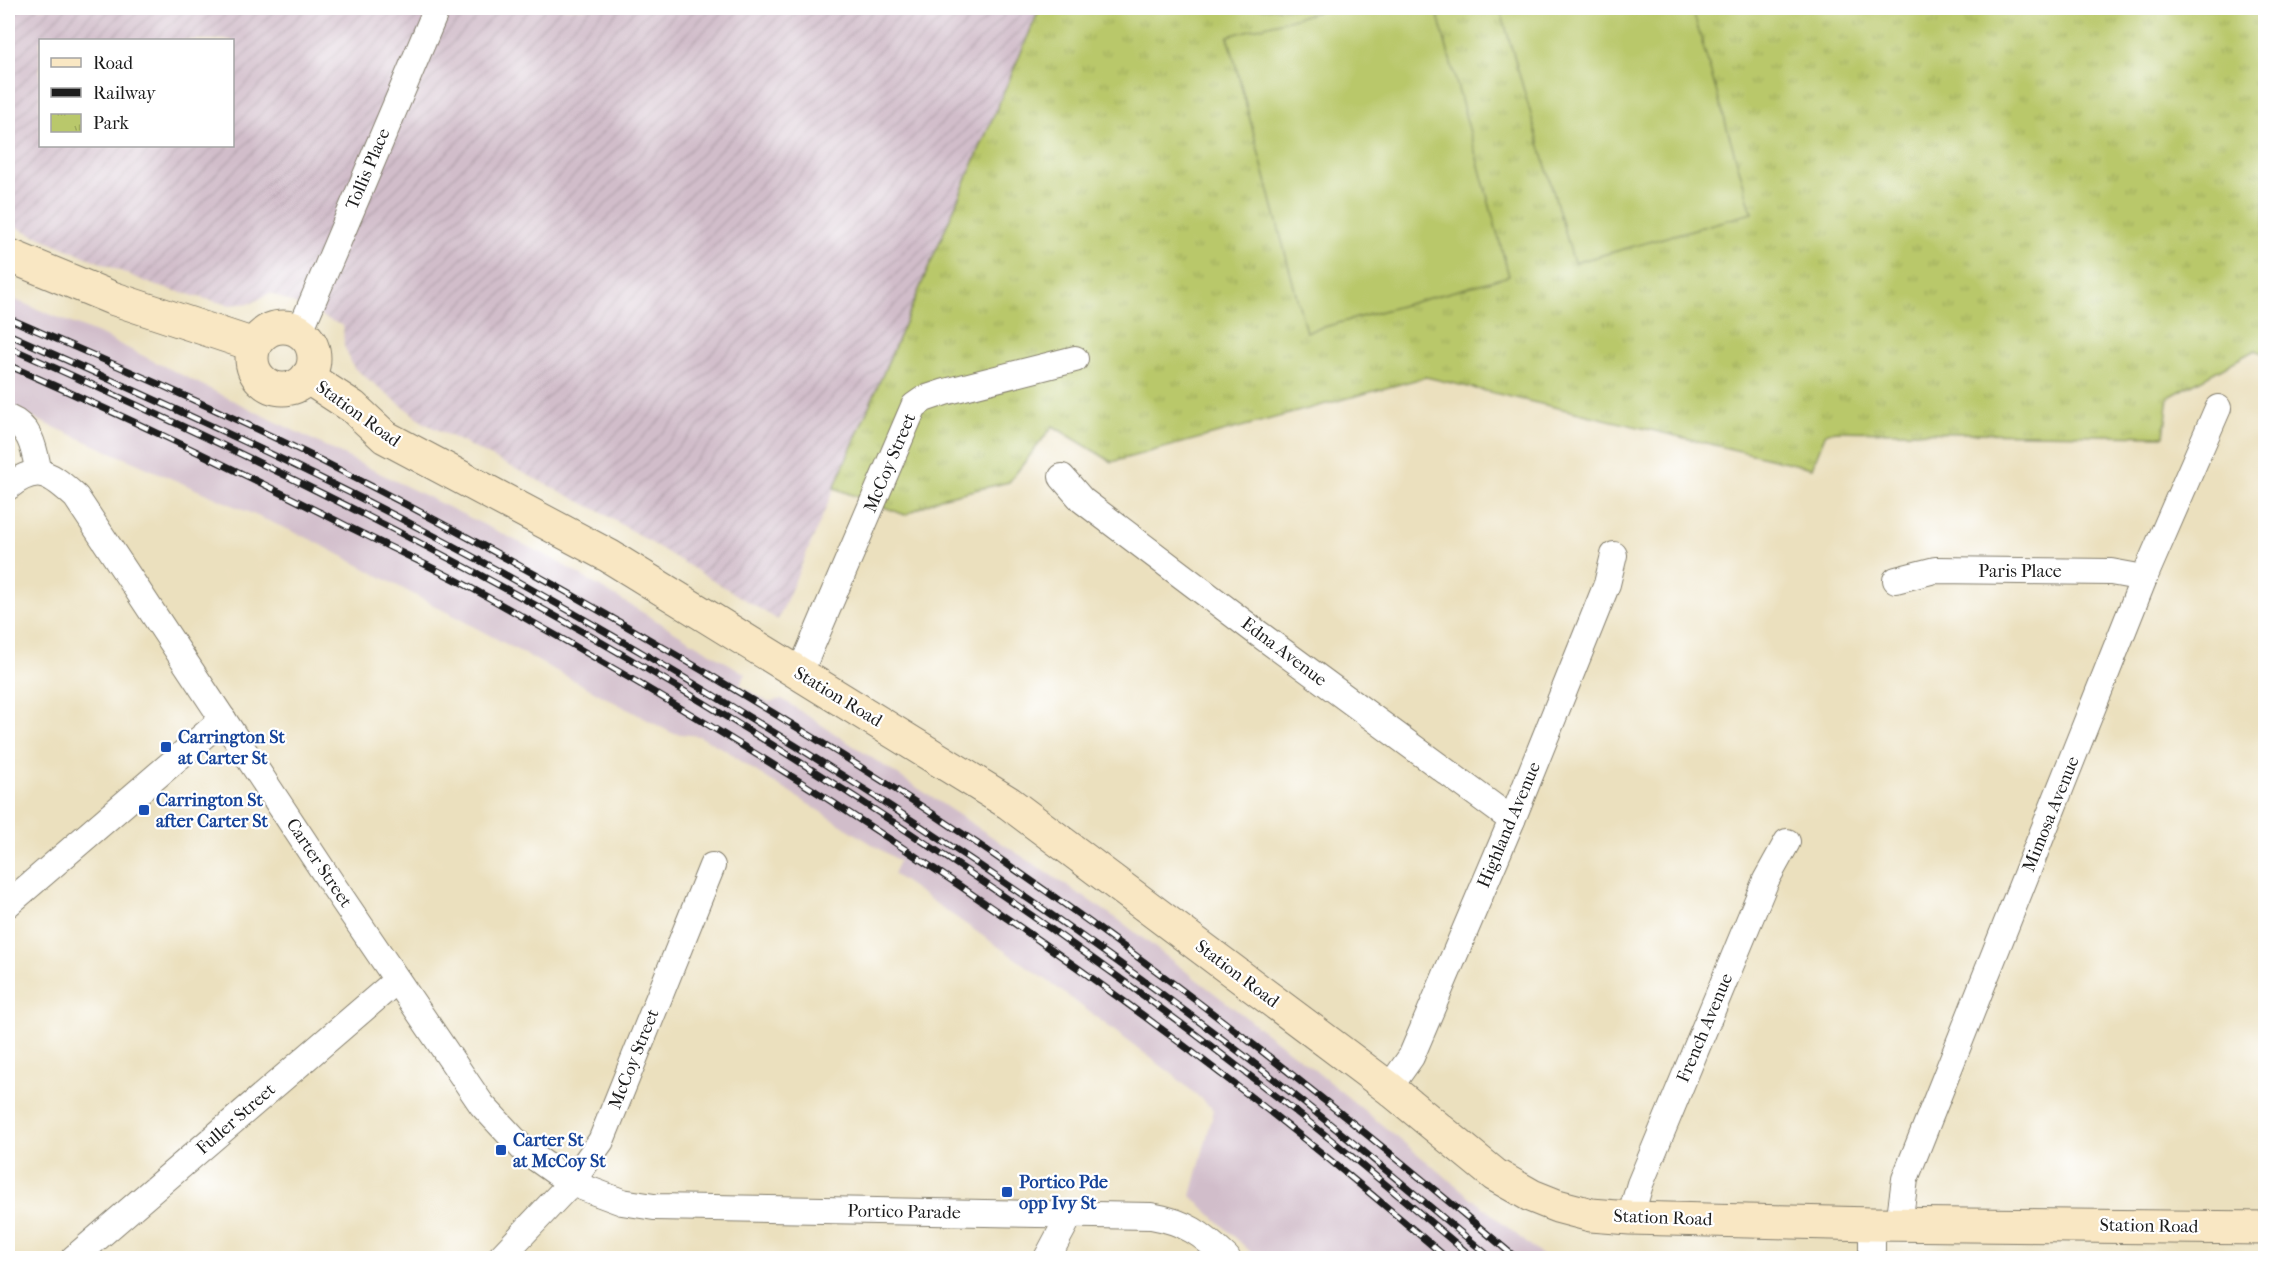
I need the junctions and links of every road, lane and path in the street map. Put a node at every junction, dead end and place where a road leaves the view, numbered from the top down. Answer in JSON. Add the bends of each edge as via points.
{"nodes":[{"id":1,"x":437,"y":8,"type":"edge"},
{"id":2,"x":8,"y":255,"type":"edge"},
{"id":3,"x":300,"y":331,"type":"junction"},
{"id":4,"x":254,"y":345,"type":"junction"},
{"id":5,"x":1075,"y":359,"type":"dead end"},
{"id":6,"x":307,"y":377,"type":"junction"},
{"id":7,"x":2218,"y":408,"type":"dead end"},
{"id":8,"x":8,"y":418,"type":"edge"},
{"id":9,"x":39,"y":473,"type":"junction"},
{"id":10,"x":1062,"y":477,"type":"dead end"},
{"id":11,"x":8,"y":487,"type":"edge"},
{"id":12,"x":1614,"y":555,"type":"dead end"},
{"id":13,"x":2144,"y":578,"type":"junction"},
{"id":14,"x":1896,"y":580,"type":"dead end"},
{"id":15,"x":800,"y":675,"type":"junction"},
{"id":16,"x":224,"y":719,"type":"junction"},
{"id":17,"x":1512,"y":820,"type":"junction"},
{"id":18,"x":1787,"y":842,"type":"dead end"},
{"id":19,"x":712,"y":866,"type":"dead end"},
{"id":20,"x":8,"y":904,"type":"edge"},
{"id":21,"x":397,"y":980,"type":"junction"},
{"id":22,"x":1389,"y":1088,"type":"junction"},
{"id":23,"x":571,"y":1183,"type":"junction"},
{"id":24,"x":1070,"y":1215,"type":"junction"},
{"id":25,"x":1630,"y":1218,"type":"junction"},
{"id":26,"x":1886,"y":1224,"type":"junction"},
{"id":27,"x":2265,"y":1228,"type":"edge"},
{"id":28,"x":74,"y":1258,"type":"edge"},
{"id":29,"x":500,"y":1258,"type":"edge"},
{"id":30,"x":1047,"y":1258,"type":"edge"},
{"id":31,"x":1227,"y":1258,"type":"edge"},
{"id":32,"x":1872,"y":1258,"type":"edge"}],
"edges":[{"from":1,"to":3,"type":"street","name":"Tollis Place"},
{"from":2,"to":4,"type":"main road","via":[[112,298]]},
{"from":3,"to":4,"type":"main road","via":[[291,327],[271,329]]},
{"from":3,"to":6,"type":"main road","via":[[308,338],[315,358]]},
{"from":4,"to":6,"type":"main road","via":[[255,372],[269,386],[290,388]]},
{"from":5,"to":15,"type":"street","name":"McCoy Street","via":[[945,392],[914,405]]},
{"from":6,"to":15,"type":"main road","name":"Station Road","via":[[353,407],[385,437],[609,556]]},
{"from":7,"to":13,"type":"street","name":"Mimosa Avenue"},
{"from":8,"to":9,"type":"street","via":[[19,422],[28,432]]},
{"from":9,"to":11,"type":"street","via":[[26,475]]},
{"from":9,"to":16,"type":"street","name":"Carter Street","via":[[58,481],[76,497]]},
{"from":10,"to":17,"type":"street","name":"Edna Avenue","via":[[1082,500]]},
{"from":12,"to":17,"type":"street","name":"Highland Avenue","via":[[1607,584]]},
{"from":13,"to":14,"type":"street","name":"Paris Place","via":[[2111,572],[1935,570]]},
{"from":13,"to":26,"type":"street","name":"Mimosa Avenue"},
{"from":15,"to":22,"type":"main road","name":"Station Road","via":[[1009,803]]},
{"from":16,"to":20,"type":"street"},
{"from":16,"to":21,"type":"street","name":"Carter Street"},
{"from":17,"to":22,"type":"street","name":"Highland Avenue","via":[[1411,1057]]},
{"from":18,"to":25,"type":"street","name":"French Avenue","via":[[1766,880],[1640,1184]]},
{"from":19,"to":23,"type":"street","name":"McCoy Street","via":[[601,1141]]},
{"from":21,"to":23,"type":"street","name":"Carter Street","via":[[482,1105],[523,1149]]},
{"from":21,"to":28,"type":"street","name":"Fuller Street"},
{"from":22,"to":25,"type":"main road","name":"Station Road","via":[[1495,1175],[1532,1196],[1591,1215]]},
{"from":23,"to":24,"type":"street","name":"Portico Parade","via":[[622,1202],[654,1207]]},
{"from":23,"to":29,"type":"street","name":"McCoy Street"},
{"from":24,"to":30,"type":"street"},
{"from":24,"to":31,"type":"street","name":"Portico Parade","via":[[1151,1216],[1170,1220],[1205,1237]]},
{"from":25,"to":26,"type":"main road","name":"Station Road"},
{"from":26,"to":27,"type":"main road","name":"Station Road"},
{"from":26,"to":32,"type":"street","name":"Mimosa Avenue"}]}
